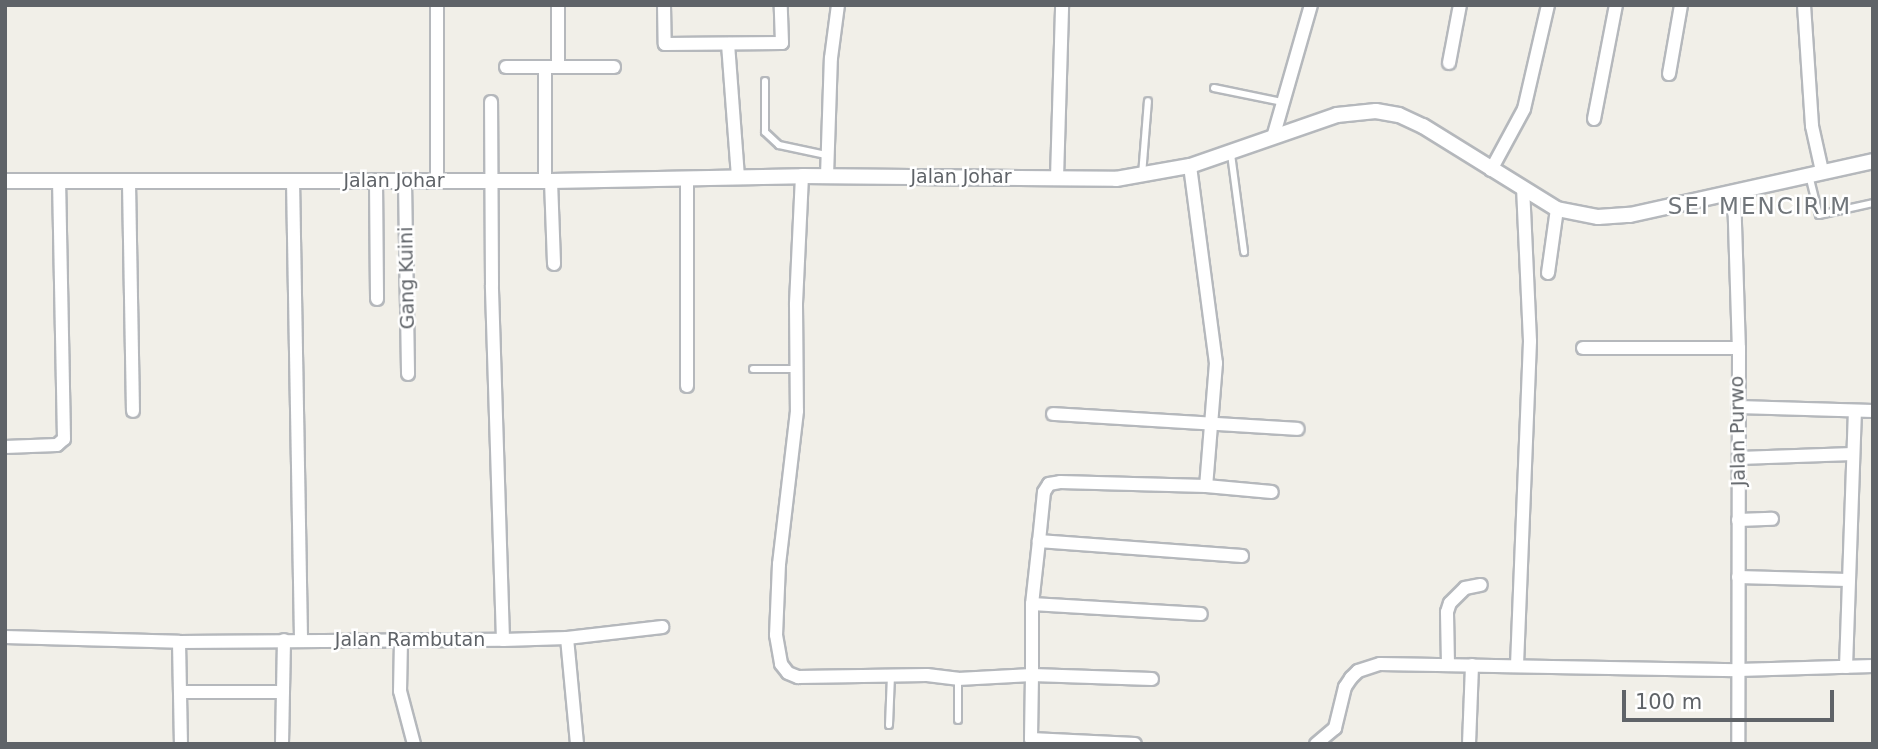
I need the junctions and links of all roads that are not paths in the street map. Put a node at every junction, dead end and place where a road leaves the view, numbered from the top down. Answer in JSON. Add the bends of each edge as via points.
{"nodes":[{"id":1,"x":437,"y":5,"type":"edge"},
{"id":2,"x":558,"y":5,"type":"edge"},
{"id":3,"x":664,"y":5,"type":"edge"},
{"id":4,"x":781,"y":5,"type":"edge"},
{"id":5,"x":838,"y":5,"type":"edge"},
{"id":6,"x":1062,"y":5,"type":"edge"},
{"id":7,"x":1311,"y":5,"type":"edge"},
{"id":8,"x":1460,"y":5,"type":"edge"},
{"id":9,"x":1548,"y":5,"type":"edge"},
{"id":10,"x":1616,"y":5,"type":"edge"},
{"id":11,"x":1681,"y":5,"type":"edge"},
{"id":12,"x":1804,"y":5,"type":"edge"},
{"id":13,"x":728,"y":44,"type":"junction"},
{"id":14,"x":1449,"y":63,"type":"dead end"},
{"id":15,"x":506,"y":67,"type":"dead end"},
{"id":16,"x":552,"y":67,"type":"junction"},
{"id":17,"x":614,"y":67,"type":"dead end"},
{"id":18,"x":1669,"y":74,"type":"dead end"},
{"id":19,"x":765,"y":81,"type":"dead end"},
{"id":20,"x":1214,"y":88,"type":"dead end"},
{"id":21,"x":1148,"y":101,"type":"dead end"},
{"id":22,"x":491,"y":102,"type":"dead end"},
{"id":23,"x":1282,"y":102,"type":"junction"},
{"id":24,"x":1594,"y":119,"type":"dead end"},
{"id":25,"x":1273,"y":134,"type":"junction"},
{"id":26,"x":1231,"y":152,"type":"junction"},
{"id":27,"x":826,"y":155,"type":"junction"},
{"id":28,"x":1873,"y":161,"type":"edge"},
{"id":29,"x":1190,"y":166,"type":"junction"},
{"id":30,"x":1491,"y":170,"type":"junction"},
{"id":31,"x":1815,"y":173,"type":"junction"},
{"id":32,"x":802,"y":176,"type":"junction"},
{"id":33,"x":827,"y":176,"type":"junction"},
{"id":34,"x":738,"y":177,"type":"junction"},
{"id":35,"x":1142,"y":177,"type":"junction"},
{"id":36,"x":687,"y":178,"type":"junction"},
{"id":37,"x":1057,"y":178,"type":"junction"},
{"id":38,"x":293,"y":180,"type":"junction"},
{"id":39,"x":5,"y":181,"type":"edge"},
{"id":40,"x":59,"y":181,"type":"junction"},
{"id":41,"x":376,"y":181,"type":"junction"},
{"id":42,"x":405,"y":181,"type":"junction"},
{"id":43,"x":437,"y":181,"type":"junction"},
{"id":44,"x":491,"y":181,"type":"junction"},
{"id":45,"x":548,"y":181,"type":"junction"},
{"id":46,"x":129,"y":183,"type":"junction"},
{"id":47,"x":1523,"y":188,"type":"junction"},
{"id":48,"x":1734,"y":192,"type":"junction"},
{"id":49,"x":1873,"y":203,"type":"edge"},
{"id":50,"x":1557,"y":209,"type":"junction"},
{"id":51,"x":1244,"y":252,"type":"dead end"},
{"id":52,"x":554,"y":264,"type":"dead end"},
{"id":53,"x":1548,"y":273,"type":"dead end"},
{"id":54,"x":377,"y":299,"type":"dead end"},
{"id":55,"x":1583,"y":348,"type":"dead end"},
{"id":56,"x":1739,"y":348,"type":"junction"},
{"id":57,"x":752,"y":369,"type":"dead end"},
{"id":58,"x":797,"y":369,"type":"junction"},
{"id":59,"x":408,"y":374,"type":"dead end"},
{"id":60,"x":687,"y":386,"type":"dead end"},
{"id":61,"x":1738,"y":407,"type":"junction"},
{"id":62,"x":133,"y":411,"type":"dead end"},
{"id":63,"x":1855,"y":411,"type":"junction"},
{"id":64,"x":1873,"y":411,"type":"edge"},
{"id":65,"x":1053,"y":414,"type":"dead end"},
{"id":66,"x":1213,"y":426,"type":"junction"},
{"id":67,"x":1298,"y":429,"type":"dead end"},
{"id":68,"x":5,"y":447,"type":"edge"},
{"id":69,"x":1853,"y":454,"type":"junction"},
{"id":70,"x":1739,"y":458,"type":"junction"},
{"id":71,"x":1206,"y":486,"type":"junction"},
{"id":72,"x":1272,"y":492,"type":"dead end"},
{"id":73,"x":1772,"y":519,"type":"dead end"},
{"id":74,"x":1738,"y":520,"type":"junction"},
{"id":75,"x":1039,"y":541,"type":"junction"},
{"id":76,"x":1242,"y":556,"type":"dead end"},
{"id":77,"x":1738,"y":577,"type":"junction"},
{"id":78,"x":1848,"y":580,"type":"junction"},
{"id":79,"x":1481,"y":584,"type":"dead end"},
{"id":80,"x":1032,"y":604,"type":"junction"},
{"id":81,"x":1201,"y":614,"type":"dead end"},
{"id":82,"x":662,"y":627,"type":"dead end"},
{"id":83,"x":5,"y":637,"type":"edge"},
{"id":84,"x":567,"y":638,"type":"junction"},
{"id":85,"x":284,"y":640,"type":"junction"},
{"id":86,"x":301,"y":640,"type":"junction"},
{"id":87,"x":401,"y":640,"type":"junction"},
{"id":88,"x":503,"y":640,"type":"junction"},
{"id":89,"x":179,"y":642,"type":"junction"},
{"id":90,"x":1448,"y":665,"type":"junction"},
{"id":91,"x":1472,"y":665,"type":"junction"},
{"id":92,"x":1517,"y":665,"type":"junction"},
{"id":93,"x":1873,"y":666,"type":"edge"},
{"id":94,"x":1846,"y":667,"type":"junction"},
{"id":95,"x":1738,"y":670,"type":"junction"},
{"id":96,"x":891,"y":675,"type":"junction"},
{"id":97,"x":1032,"y":676,"type":"junction"},
{"id":98,"x":958,"y":678,"type":"junction"},
{"id":99,"x":1152,"y":680,"type":"dead end"},
{"id":100,"x":182,"y":692,"type":"junction"},
{"id":101,"x":283,"y":692,"type":"junction"},
{"id":102,"x":958,"y":720,"type":"dead end"},
{"id":103,"x":889,"y":725,"type":"dead end"},
{"id":104,"x":1031,"y":741,"type":"edge"},
{"id":105,"x":181,"y":744,"type":"edge"},
{"id":106,"x":282,"y":744,"type":"edge"},
{"id":107,"x":414,"y":744,"type":"edge"},
{"id":108,"x":577,"y":744,"type":"edge"},
{"id":109,"x":1135,"y":744,"type":"edge"},
{"id":110,"x":1316,"y":744,"type":"edge"},
{"id":111,"x":1469,"y":744,"type":"edge"},
{"id":112,"x":1738,"y":744,"type":"edge"}],
"edges":[{"from":1,"to":43,"type":"street"},
{"from":2,"to":16,"type":"street"},
{"from":3,"to":13,"type":"street","via":[[665,44]]},
{"from":4,"to":13,"type":"street","via":[[782,43]]},
{"from":5,"to":27,"type":"street"},
{"from":6,"to":37,"type":"street"},
{"from":7,"to":23,"type":"street"},
{"from":8,"to":14,"type":"street"},
{"from":9,"to":30,"type":"street","via":[[1524,109]]},
{"from":10,"to":24,"type":"street"},
{"from":11,"to":18,"type":"street"},
{"from":12,"to":31,"type":"street"},
{"from":13,"to":34,"type":"street"},
{"from":15,"to":16,"type":"street"},
{"from":16,"to":17,"type":"street"},
{"from":16,"to":45,"type":"street"},
{"from":19,"to":27,"type":"lane","via":[[765,132],[779,145]]},
{"from":20,"to":23,"type":"lane"},
{"from":21,"to":35,"type":"lane"},
{"from":22,"to":44,"type":"street","name":"Jalan Rambutan"},
{"from":23,"to":25,"type":"street"},
{"from":25,"to":26,"type":"street","name":"Jalan Johar"},
{"from":25,"to":30,"type":"street","name":"Jalan Johar","via":[[1337,115],[1388,112],[1423,126]]},
{"from":26,"to":29,"type":"street","name":"Jalan Johar"},
{"from":26,"to":51,"type":"lane"},
{"from":27,"to":33,"type":"street"},
{"from":28,"to":31,"type":"street","name":"Jalan Johar"},
{"from":29,"to":35,"type":"street","name":"Jalan Johar"},
{"from":29,"to":66,"type":"street","via":[[1216,363]]},
{"from":30,"to":47,"type":"street","name":"Jalan Johar"},
{"from":31,"to":48,"type":"street","name":"Jalan Johar"},
{"from":31,"to":49,"type":"lane","via":[[1819,215]]},
{"from":32,"to":33,"type":"street","name":"Jalan Johar"},
{"from":32,"to":34,"type":"street","name":"Jalan Johar"},
{"from":32,"to":58,"type":"street"},
{"from":33,"to":37,"type":"street","name":"Jalan Johar"},
{"from":34,"to":36,"type":"street","name":"Jalan Johar"},
{"from":35,"to":37,"type":"street","name":"Jalan Johar"},
{"from":36,"to":45,"type":"street","name":"Jalan Johar"},
{"from":36,"to":60,"type":"street"},
{"from":38,"to":41,"type":"street","name":"Jalan Johar"},
{"from":38,"to":46,"type":"street","name":"Jalan Johar"},
{"from":38,"to":86,"type":"street"},
{"from":39,"to":40,"type":"street","name":"Jalan Johar"},
{"from":40,"to":46,"type":"street","name":"Jalan Johar"},
{"from":40,"to":68,"type":"street","via":[[64,439],[57,445]]},
{"from":41,"to":42,"type":"street","name":"Jalan Johar"},
{"from":41,"to":54,"type":"street"},
{"from":42,"to":43,"type":"street","name":"Jalan Johar"},
{"from":42,"to":59,"type":"street","name":"Gang Kuini"},
{"from":43,"to":44,"type":"street","name":"Jalan Johar"},
{"from":44,"to":45,"type":"street","name":"Jalan Johar"},
{"from":44,"to":88,"type":"street","name":"Jalan Rambutan"},
{"from":45,"to":52,"type":"street"},
{"from":46,"to":62,"type":"street"},
{"from":47,"to":50,"type":"street","name":"Jalan Johar"},
{"from":47,"to":92,"type":"street","via":[[1530,341]]},
{"from":48,"to":50,"type":"street","name":"Jalan Johar","via":[[1613,217]]},
{"from":48,"to":56,"type":"street","name":"Jalan Purwo"},
{"from":50,"to":53,"type":"street"},
{"from":55,"to":56,"type":"street"},
{"from":56,"to":61,"type":"street","name":"Jalan Purwo"},
{"from":57,"to":58,"type":"lane"},
{"from":58,"to":96,"type":"street","via":[[797,411],[779,576],[776,635],[781,664],[798,677]]},
{"from":61,"to":63,"type":"street"},
{"from":61,"to":70,"type":"street","name":"Jalan Purwo"},
{"from":63,"to":64,"type":"street"},
{"from":63,"to":69,"type":"street"},
{"from":65,"to":66,"type":"street"},
{"from":66,"to":67,"type":"street"},
{"from":66,"to":71,"type":"street"},
{"from":69,"to":70,"type":"street"},
{"from":69,"to":78,"type":"street"},
{"from":70,"to":74,"type":"street","name":"Jalan Purwo"},
{"from":71,"to":72,"type":"street"},
{"from":71,"to":75,"type":"street","via":[[1049,484],[1044,492]]},
{"from":73,"to":74,"type":"street"},
{"from":74,"to":77,"type":"street","name":"Jalan Purwo"},
{"from":75,"to":76,"type":"street"},
{"from":75,"to":80,"type":"street"},
{"from":77,"to":78,"type":"street"},
{"from":77,"to":95,"type":"street","name":"Jalan Purwo"},
{"from":78,"to":94,"type":"street"},
{"from":79,"to":90,"type":"street","via":[[1465,588],[1450,603]]},
{"from":80,"to":81,"type":"street"},
{"from":80,"to":97,"type":"street"},
{"from":82,"to":84,"type":"street"},
{"from":83,"to":89,"type":"street","name":"Jalan Rambutan"},
{"from":84,"to":88,"type":"street"},
{"from":84,"to":108,"type":"street"},
{"from":85,"to":86,"type":"street","name":"Jalan Rambutan"},
{"from":85,"to":89,"type":"street","name":"Jalan Rambutan"},
{"from":85,"to":101,"type":"street"},
{"from":86,"to":87,"type":"street","name":"Jalan Rambutan"},
{"from":87,"to":88,"type":"street","name":"Jalan Rambutan"},
{"from":87,"to":107,"type":"street","via":[[400,691]]},
{"from":89,"to":100,"type":"street"},
{"from":90,"to":91,"type":"street"},
{"from":90,"to":110,"type":"street","via":[[1380,664],[1358,671],[1345,687],[1335,728]]},
{"from":91,"to":92,"type":"street"},
{"from":91,"to":111,"type":"street"},
{"from":92,"to":95,"type":"street"},
{"from":93,"to":94,"type":"street"},
{"from":94,"to":95,"type":"street"},
{"from":95,"to":112,"type":"street","name":"Jalan Purwo"},
{"from":96,"to":98,"type":"street"},
{"from":96,"to":103,"type":"lane"},
{"from":97,"to":98,"type":"street"},
{"from":97,"to":99,"type":"street"},
{"from":97,"to":104,"type":"street"},
{"from":98,"to":102,"type":"lane"},
{"from":100,"to":101,"type":"street"},
{"from":100,"to":105,"type":"street"},
{"from":101,"to":106,"type":"street"},
{"from":104,"to":109,"type":"street"}]}
